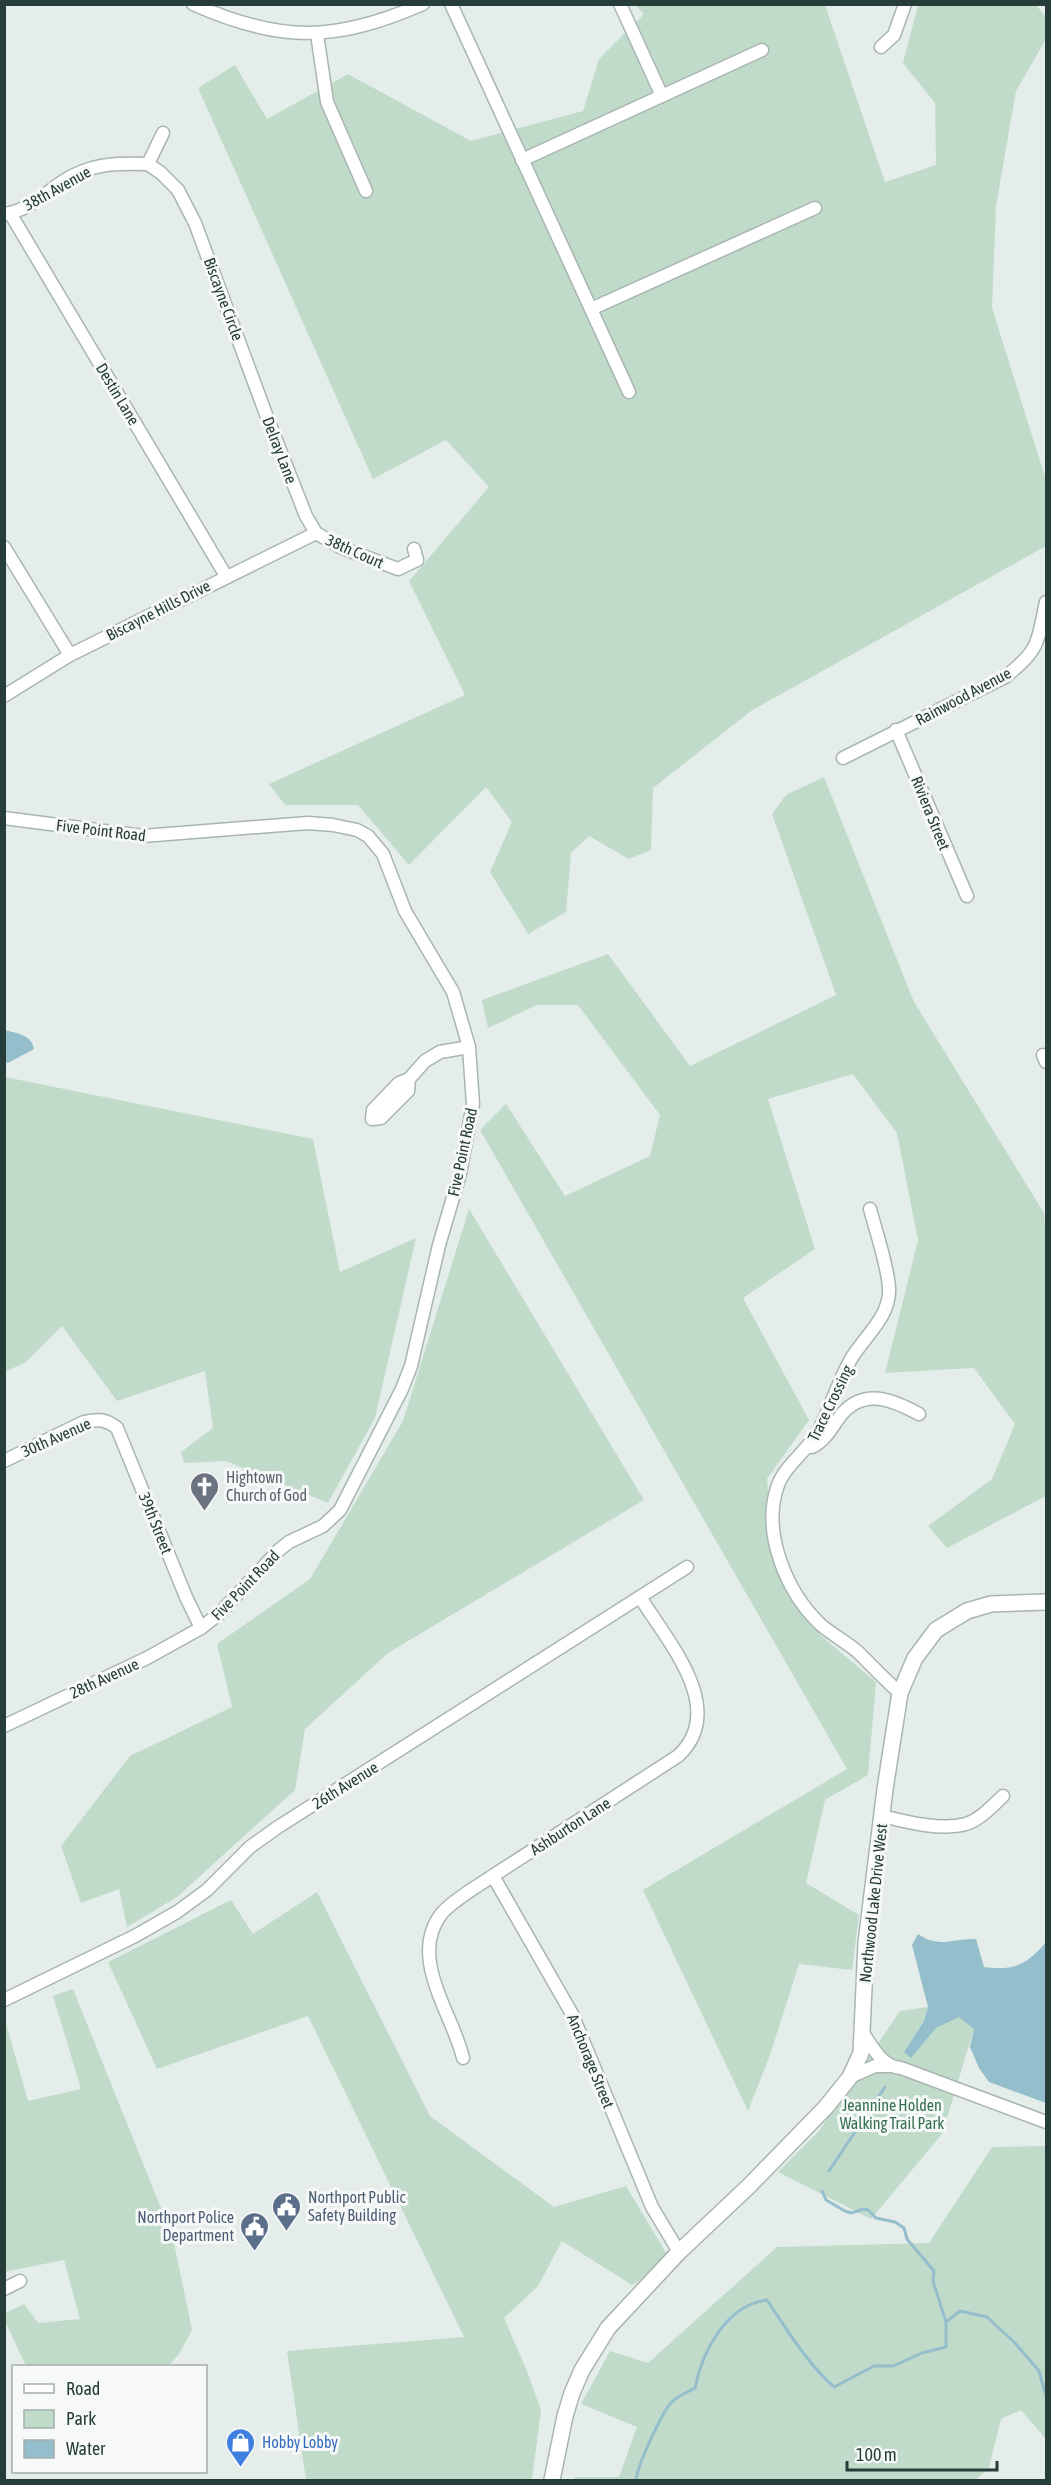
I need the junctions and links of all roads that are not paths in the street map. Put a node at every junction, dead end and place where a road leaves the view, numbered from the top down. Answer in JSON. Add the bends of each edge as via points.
{"nodes":[{"id":1,"x":193,"y":4,"type":"edge"},
{"id":2,"x":423,"y":4,"type":"edge"},
{"id":3,"x":451,"y":4,"type":"edge"},
{"id":4,"x":620,"y":4,"type":"edge"},
{"id":5,"x":905,"y":4,"type":"edge"},
{"id":6,"x":317,"y":34,"type":"junction"},
{"id":7,"x":881,"y":47,"type":"dead end"},
{"id":8,"x":762,"y":50,"type":"dead end"},
{"id":9,"x":662,"y":96,"type":"junction"},
{"id":10,"x":162,"y":133,"type":"dead end"},
{"id":11,"x":522,"y":160,"type":"junction"},
{"id":12,"x":148,"y":164,"type":"junction"},
{"id":13,"x":366,"y":191,"type":"dead end"},
{"id":14,"x":815,"y":208,"type":"dead end"},
{"id":15,"x":7,"y":213,"type":"edge"},
{"id":16,"x":591,"y":309,"type":"junction"},
{"id":17,"x":249,"y":366,"type":"joint"},
{"id":18,"x":629,"y":392,"type":"dead end"},
{"id":19,"x":316,"y":533,"type":"junction"},
{"id":20,"x":4,"y":547,"type":"edge"},
{"id":21,"x":414,"y":549,"type":"dead end"},
{"id":22,"x":226,"y":576,"type":"junction"},
{"id":23,"x":1047,"y":602,"type":"edge"},
{"id":24,"x":1045,"y":627,"type":"edge"},
{"id":25,"x":70,"y":655,"type":"junction"},
{"id":26,"x":4,"y":696,"type":"edge"},
{"id":27,"x":896,"y":730,"type":"junction"},
{"id":28,"x":843,"y":759,"type":"dead end"},
{"id":29,"x":4,"y":818,"type":"edge"},
{"id":30,"x":967,"y":896,"type":"dead end"},
{"id":31,"x":469,"y":1047,"type":"junction"},
{"id":32,"x":370,"y":1121,"type":"dead end"},
{"id":33,"x":870,"y":1209,"type":"dead end"},
{"id":34,"x":918,"y":1414,"type":"dead end"},
{"id":35,"x":108,"y":1421,"type":"joint"},
{"id":36,"x":806,"y":1450,"type":"junction"},
{"id":37,"x":4,"y":1461,"type":"edge"},
{"id":38,"x":687,"y":1567,"type":"dead end"},
{"id":39,"x":640,"y":1597,"type":"junction"},
{"id":40,"x":1047,"y":1602,"type":"edge"},
{"id":41,"x":201,"y":1628,"type":"junction"},
{"id":42,"x":900,"y":1694,"type":"junction"},
{"id":43,"x":4,"y":1726,"type":"edge"},
{"id":44,"x":1003,"y":1796,"type":"dead end"},
{"id":45,"x":882,"y":1816,"type":"junction"},
{"id":46,"x":493,"y":1876,"type":"junction"},
{"id":47,"x":4,"y":2000,"type":"edge"},
{"id":48,"x":863,"y":2033,"type":"junction"},
{"id":49,"x":861,"y":2053,"type":"junction"},
{"id":50,"x":463,"y":2058,"type":"dead end"},
{"id":51,"x":889,"y":2066,"type":"junction"},
{"id":52,"x":850,"y":2077,"type":"junction"},
{"id":53,"x":1047,"y":2122,"type":"edge"},
{"id":54,"x":679,"y":2252,"type":"junction"},
{"id":55,"x":20,"y":2281,"type":"dead end"},
{"id":56,"x":4,"y":2289,"type":"edge"},
{"id":57,"x":552,"y":2481,"type":"edge"}],
"edges":[{"from":1,"to":6,"type":"street","via":[[254,27]]},
{"from":2,"to":6,"type":"street","via":[[369,25]]},
{"from":3,"to":11,"type":"street"},
{"from":4,"to":9,"type":"street"},
{"from":5,"to":7,"type":"street","via":[[894,35]]},
{"from":6,"to":13,"type":"street","via":[[327,102]]},
{"from":8,"to":9,"type":"street"},
{"from":9,"to":11,"type":"street"},
{"from":10,"to":12,"type":"street"},
{"from":11,"to":16,"type":"street"},
{"from":12,"to":15,"type":"street","name":"38th Avenue","via":[[96,166]]},
{"from":12,"to":17,"type":"street","name":"Biscayne Circle","via":[[178,190],[199,232]]},
{"from":14,"to":16,"type":"street"},
{"from":15,"to":22,"type":"street","name":"Destin Lane"},
{"from":16,"to":18,"type":"street"},
{"from":17,"to":19,"type":"street","name":"Delray Lane"},
{"from":19,"to":21,"type":"street","name":"38th Court","via":[[342,548],[398,569],[417,560]]},
{"from":19,"to":22,"type":"street","name":"Biscayne Hills Drive"},
{"from":20,"to":25,"type":"street"},
{"from":22,"to":25,"type":"street","name":"Biscayne Hills Drive"},
{"from":23,"to":24,"type":"street","name":"Rainwood Avenue"},
{"from":24,"to":27,"type":"street","name":"Rainwood Avenue","via":[[1025,662],[1005,676]]},
{"from":25,"to":26,"type":"street","name":"Biscayne Hills Drive"},
{"from":27,"to":28,"type":"street","name":"Rainwood Avenue"},
{"from":27,"to":30,"type":"street","name":"Riviera Street"},
{"from":29,"to":31,"type":"street","name":"Five Point Road","via":[[143,836],[308,823],[345,827],[368,836],[383,854],[405,911],[453,992]]},
{"from":31,"to":32,"type":"street","via":[[440,1052],[425,1061],[410,1079],[399,1083],[391,1100],[373,1110]]},
{"from":31,"to":41,"type":"street","name":"Five Point Road","via":[[473,1104],[460,1174],[402,1389],[340,1510],[323,1526],[279,1550],[220,1614]]},
{"from":33,"to":36,"type":"street","name":"Trace Crossing","via":[[890,1289],[884,1312],[844,1370]]},
{"from":34,"to":36,"type":"street","via":[[887,1398],[870,1398],[843,1413],[826,1436]]},
{"from":35,"to":37,"type":"street","name":"30th Avenue","via":[[84,1422]]},
{"from":35,"to":41,"type":"street","name":"39th Street","via":[[123,1438]]},
{"from":36,"to":42,"type":"street","name":"Trace Crossing","via":[[776,1489],[774,1539],[781,1562],[812,1614]]},
{"from":38,"to":39,"type":"street","name":"26th Avenue"},
{"from":39,"to":46,"type":"street","name":"Ashburton Lane","via":[[690,1678],[698,1701],[697,1725],[687,1748]]},
{"from":39,"to":47,"type":"street","name":"26th Avenue","via":[[278,1827],[177,1912]]},
{"from":40,"to":42,"type":"street","name":"Northwood Lake Drive West","via":[[991,1604],[956,1616],[936,1630],[921,1648]]},
{"from":41,"to":43,"type":"street","name":"28th Avenue"},
{"from":42,"to":45,"type":"street","name":"Northwood Lake Drive West"},
{"from":44,"to":45,"type":"street","via":[[987,1812],[967,1823],[932,1825]]},
{"from":45,"to":48,"type":"street","name":"Northwood Lake Drive West","via":[[866,1943]]},
{"from":46,"to":50,"type":"street","name":"Ashburton Lane","via":[[443,1912],[430,1946],[431,1970]]},
{"from":46,"to":54,"type":"street","name":"Anchorage Street","via":[[580,2028],[652,2206]]},
{"from":48,"to":49,"type":"street","name":"Northwood Lake Drive West"},
{"from":48,"to":51,"type":"street"},
{"from":49,"to":51,"type":"street"},
{"from":49,"to":52,"type":"street","name":"Northwood Lake Drive West"},
{"from":51,"to":52,"type":"street","via":[[875,2066]]},
{"from":51,"to":53,"type":"street"},
{"from":52,"to":54,"type":"street","name":"Northwood Lake Drive West","via":[[756,2179]]},
{"from":54,"to":57,"type":"street","name":"Northwood Lake Drive West","via":[[616,2319],[582,2370],[565,2416]]},
{"from":55,"to":56,"type":"street"}]}
